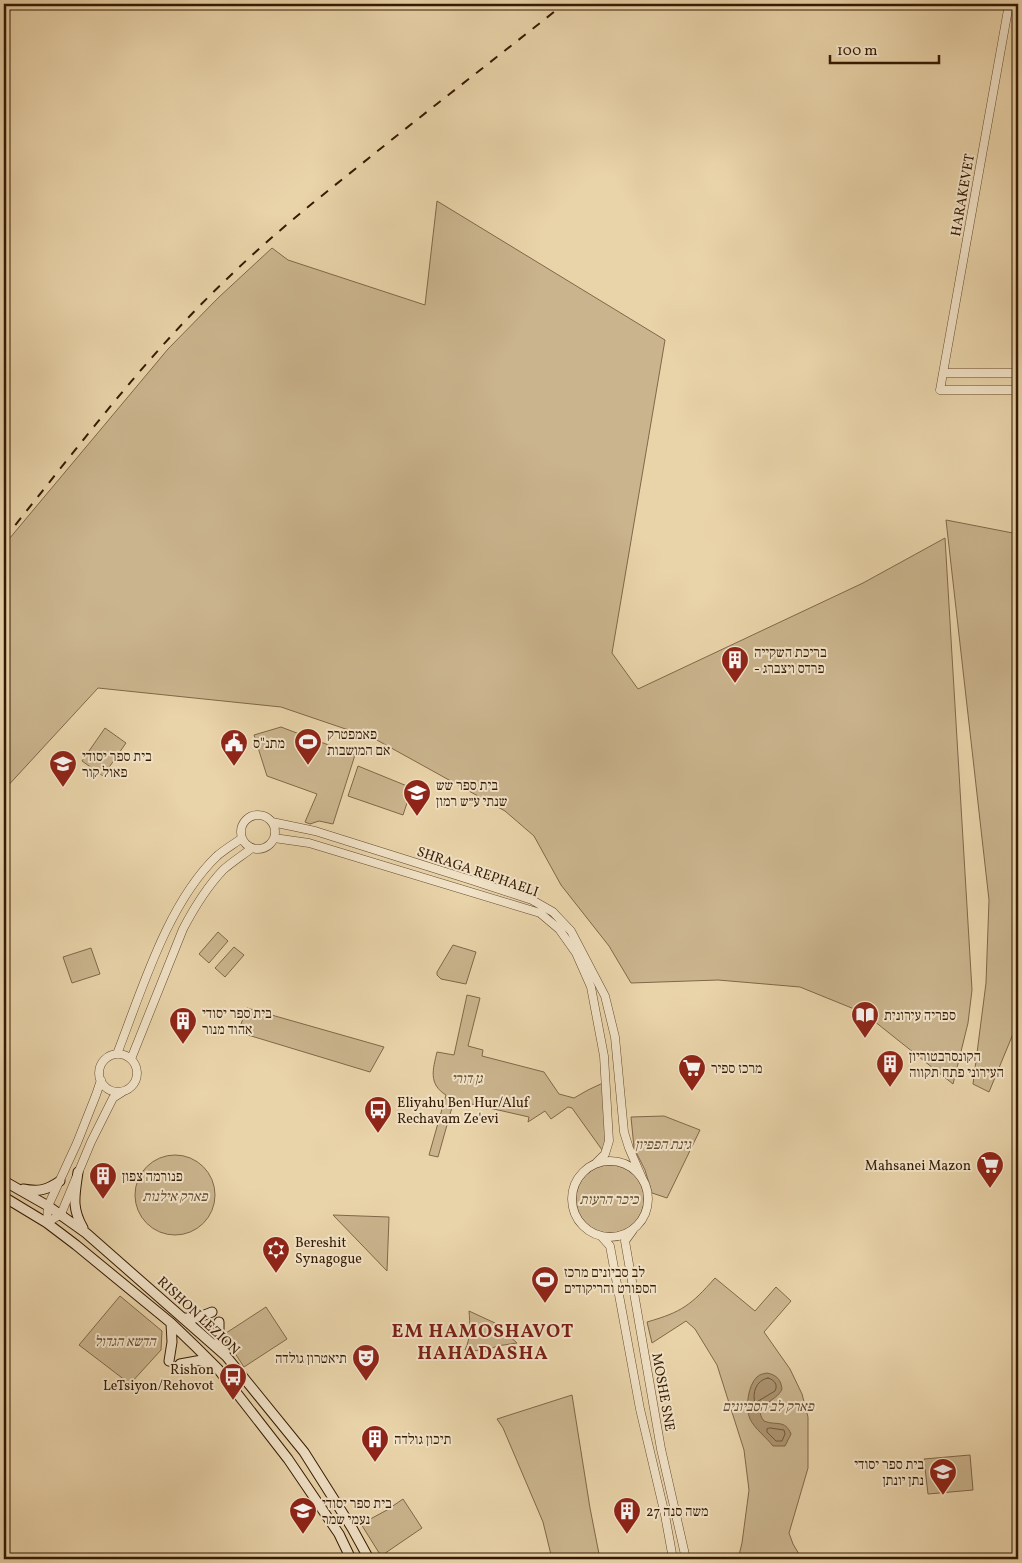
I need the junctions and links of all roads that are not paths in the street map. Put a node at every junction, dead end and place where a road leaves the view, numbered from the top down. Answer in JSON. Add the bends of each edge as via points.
{"nodes":[{"id":1,"x":1009,"y":4,"type":"edge"},
{"id":2,"x":943,"y":373,"type":"junction"},
{"id":3,"x":1018,"y":373,"type":"edge"},
{"id":4,"x":1018,"y":390,"type":"edge"},
{"id":5,"x":272,"y":822,"type":"junction"},
{"id":6,"x":242,"y":838,"type":"junction"},
{"id":7,"x":274,"y":838,"type":"junction"},
{"id":8,"x":252,"y":848,"type":"junction"},
{"id":9,"x":117,"y":1054,"type":"junction"},
{"id":10,"x":131,"y":1059,"type":"junction"},
{"id":11,"x":101,"y":1080,"type":"junction"},
{"id":12,"x":124,"y":1091,"type":"junction"},
{"id":13,"x":596,"y":1163,"type":"junction"},
{"id":14,"x":78,"y":1172,"type":"junction"},
{"id":15,"x":642,"y":1178,"type":"junction"},
{"id":16,"x":4,"y":1181,"type":"edge"},
{"id":17,"x":60,"y":1181,"type":"junction"},
{"id":18,"x":15,"y":1187,"type":"junction"},
{"id":19,"x":4,"y":1197,"type":"edge"},
{"id":20,"x":48,"y":1206,"type":"junction"},
{"id":21,"x":61,"y":1214,"type":"junction"},
{"id":22,"x":47,"y":1223,"type":"junction"},
{"id":23,"x":633,"y":1230,"type":"junction"},
{"id":24,"x":86,"y":1233,"type":"junction"},
{"id":25,"x":602,"y":1237,"type":"junction"},
{"id":26,"x":212,"y":1312,"type":"dead end"},
{"id":27,"x":184,"y":1318,"type":"junction"},
{"id":28,"x":219,"y":1322,"type":"dead end"},
{"id":29,"x":171,"y":1323,"type":"junction"},
{"id":30,"x":226,"y":1356,"type":"junction"},
{"id":31,"x":169,"y":1361,"type":"dead end"},
{"id":32,"x":180,"y":1364,"type":"dead end"},
{"id":33,"x":218,"y":1369,"type":"junction"},
{"id":34,"x":351,"y":1559,"type":"edge"},
{"id":35,"x":369,"y":1559,"type":"edge"},
{"id":36,"x":673,"y":1559,"type":"edge"},
{"id":37,"x":686,"y":1559,"type":"edge"}],
"edges":[{"from":1,"to":2,"type":"street","name":"HARAKEVET"},
{"from":2,"to":3,"type":"street"},
{"from":2,"to":4,"type":"street","name":"HARAKEVET","via":[[940,390]]},
{"from":5,"to":6,"type":"street","via":[[259,815],[249,818],[242,827]]},
{"from":5,"to":7,"type":"street"},
{"from":5,"to":15,"type":"street","name":"SHRAGA REPHAELI","via":[[315,831],[471,880],[532,900],[553,912],[571,932],[605,996],[615,1037],[624,1132]]},
{"from":6,"to":8,"type":"street"},
{"from":6,"to":9,"type":"street","via":[[201,874],[167,927]]},
{"from":7,"to":8,"type":"street","via":[[262,849]]},
{"from":7,"to":13,"type":"street","name":"SHRAGA REPHAELI","via":[[309,843],[540,913],[559,929],[576,953],[591,987],[604,1056],[609,1141]]},
{"from":8,"to":10,"type":"street","via":[[224,870],[191,914]]},
{"from":9,"to":10,"type":"street"},
{"from":9,"to":11,"type":"street","via":[[102,1063]]},
{"from":10,"to":12,"type":"street","via":[[136,1068],[136,1079]]},
{"from":11,"to":12,"type":"street","via":[[113,1091]]},
{"from":11,"to":17,"type":"street"},
{"from":12,"to":14,"type":"street","via":[[113,1098]]},
{"from":13,"to":15,"type":"street","via":[[624,1163]]},
{"from":13,"to":25,"type":"street","via":[[578,1177],[571,1200],[573,1213],[580,1224]]},
{"from":14,"to":21,"type":"street"},
{"from":14,"to":24,"type":"main road","via":[[75,1210]]},
{"from":15,"to":23,"type":"street","via":[[647,1188],[648,1206]]},
{"from":16,"to":18,"type":"main road","name":"RISHON LEZION"},
{"from":17,"to":18,"type":"main road","via":[[44,1190]]},
{"from":17,"to":20,"type":"street"},
{"from":18,"to":20,"type":"main road","name":"RISHON LEZION"},
{"from":19,"to":22,"type":"main road","name":"RISHON LEZION"},
{"from":20,"to":21,"type":"main road","name":"RISHON LEZION"},
{"from":20,"to":22,"type":"street"},
{"from":21,"to":22,"type":"street"},
{"from":21,"to":24,"type":"main road","name":"RISHON LEZION"},
{"from":22,"to":29,"type":"main road","name":"RISHON LEZION"},
{"from":23,"to":25,"type":"street","via":[[618,1237]]},
{"from":23,"to":37,"type":"street","name":"MOSHE SNE","via":[[625,1242],[661,1449]]},
{"from":24,"to":27,"type":"main road","name":"RISHON LEZION"},
{"from":25,"to":36,"type":"street","name":"MOSHE SNE","via":[[610,1246],[636,1392]]},
{"from":26,"to":27,"type":"main road","via":[[197,1318]]},
{"from":27,"to":30,"type":"main road","name":"RISHON LEZION"},
{"from":28,"to":30,"type":"main road","via":[[219,1339]]},
{"from":29,"to":31,"type":"main road"},
{"from":29,"to":33,"type":"main road","name":"RISHON LEZION"},
{"from":30,"to":35,"type":"main road","name":"RISHON LEZION","via":[[304,1452]]},
{"from":32,"to":33,"type":"main road","via":[[202,1360]]},
{"from":33,"to":34,"type":"main road","name":"RISHON LEZION","via":[[288,1459],[339,1534]]}]}
